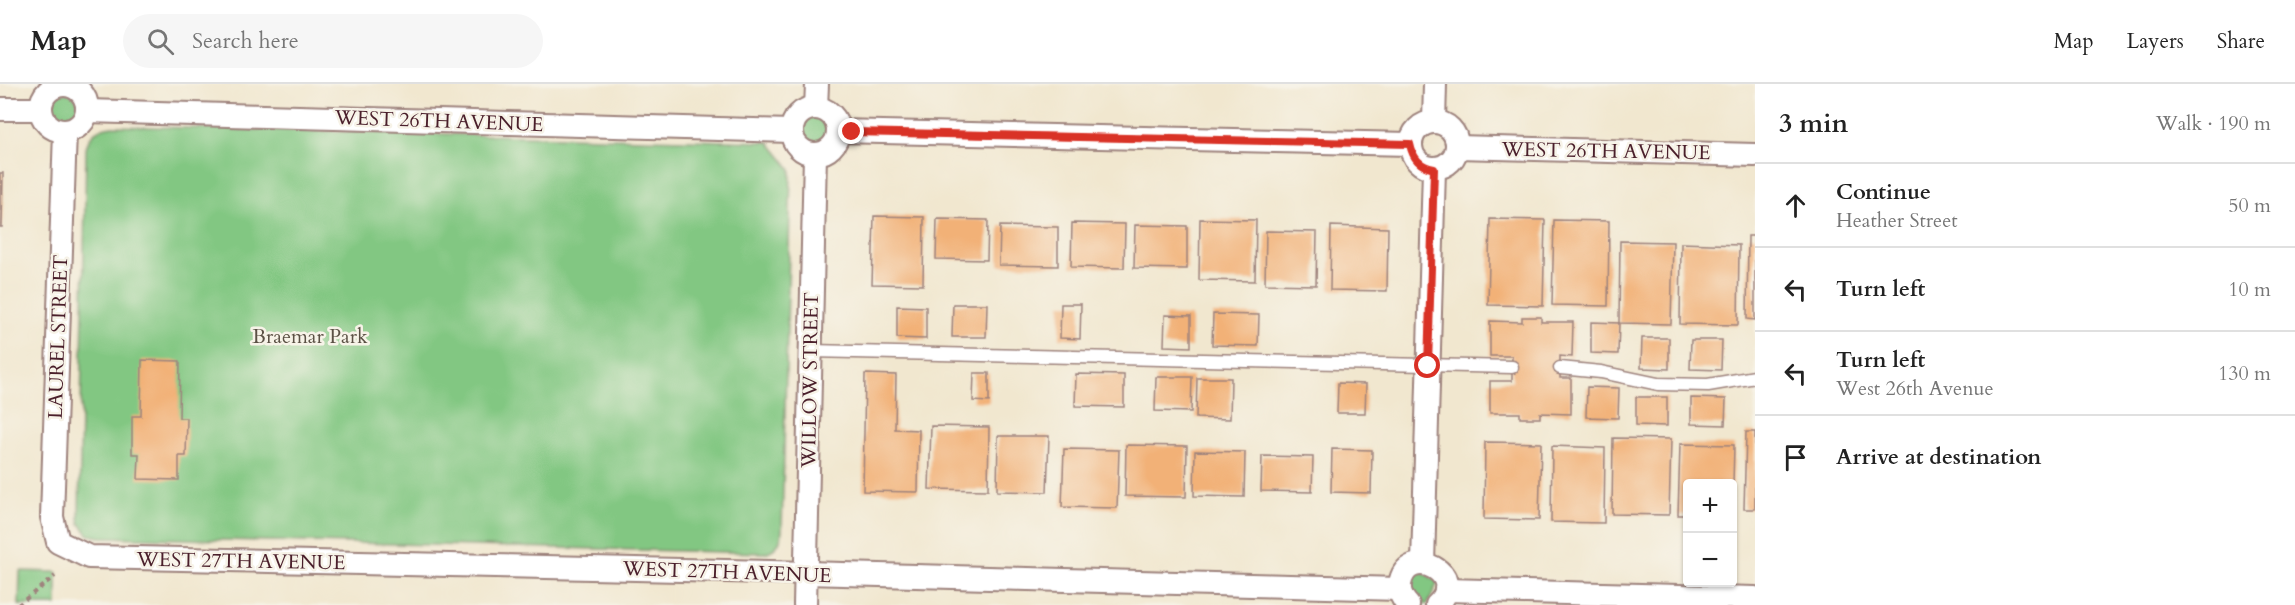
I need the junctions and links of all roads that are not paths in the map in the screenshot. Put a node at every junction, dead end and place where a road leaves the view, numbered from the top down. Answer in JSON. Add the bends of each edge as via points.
{"nodes":[{"id":1,"x":817,"y":84,"type":"edge"},
{"id":2,"x":1436,"y":84,"type":"edge"},
{"id":3,"x":65,"y":85,"type":"edge"},
{"id":4,"x":816,"y":108,"type":"junction"},
{"id":5,"x":0,"y":109,"type":"edge"},
{"id":6,"x":40,"y":109,"type":"junction"},
{"id":7,"x":87,"y":111,"type":"junction"},
{"id":8,"x":1434,"y":122,"type":"junction"},
{"id":9,"x":792,"y":130,"type":"junction"},
{"id":10,"x":64,"y":132,"type":"junction"},
{"id":11,"x":838,"y":132,"type":"junction"},
{"id":12,"x":1410,"y":144,"type":"junction"},
{"id":13,"x":1457,"y":147,"type":"junction"},
{"id":14,"x":815,"y":154,"type":"junction"},
{"id":15,"x":1755,"y":155,"type":"edge"},
{"id":16,"x":1434,"y":169,"type":"junction"},
{"id":17,"x":811,"y":351,"type":"junction"},
{"id":18,"x":1428,"y":366,"type":"junction"},
{"id":19,"x":1512,"y":367,"type":"dead end"},
{"id":20,"x":1560,"y":368,"type":"dead end"},
{"id":21,"x":1755,"y":377,"type":"edge"},
{"id":22,"x":58,"y":542,"type":"joint"},
{"id":23,"x":1423,"y":564,"type":"junction"},
{"id":24,"x":806,"y":574,"type":"junction"},
{"id":25,"x":1404,"y":597,"type":"edge"},
{"id":26,"x":1441,"y":597,"type":"edge"},
{"id":27,"x":1755,"y":598,"type":"edge"},
{"id":28,"x":806,"y":605,"type":"edge"}],
"edges":[{"from":1,"to":4,"type":"street"},
{"from":2,"to":8,"type":"street"},
{"from":3,"to":6,"type":"street","via":[[47,92]]},
{"from":3,"to":7,"type":"street","via":[[82,93]]},
{"from":4,"to":9,"type":"street","via":[[799,114]]},
{"from":4,"to":11,"type":"street","via":[[832,115]]},
{"from":5,"to":6,"type":"street"},
{"from":6,"to":10,"type":"street","via":[[48,126]]},
{"from":7,"to":9,"type":"street","name":"WEST 26TH AVENUE"},
{"from":7,"to":10,"type":"street","via":[[80,125]]},
{"from":8,"to":12,"type":"street","via":[[1418,129]]},
{"from":8,"to":13,"type":"street","via":[[1448,127]]},
{"from":9,"to":14,"type":"street","via":[[799,147]]},
{"from":10,"to":22,"type":"street","name":"LAUREL STREET","via":[[52,518]]},
{"from":11,"to":12,"type":"street"},
{"from":11,"to":14,"type":"street","via":[[831,147]]},
{"from":12,"to":16,"type":"street","via":[[1417,161]]},
{"from":13,"to":15,"type":"street","name":"WEST 26TH AVENUE"},
{"from":13,"to":16,"type":"street","via":[[1450,162]]},
{"from":14,"to":17,"type":"street","name":"WILLOW STREET"},
{"from":16,"to":18,"type":"street"},
{"from":17,"to":18,"type":"lane"},
{"from":17,"to":24,"type":"street","name":"WILLOW STREET"},
{"from":18,"to":19,"type":"lane"},
{"from":18,"to":23,"type":"street"},
{"from":20,"to":21,"type":"lane","via":[[1658,384],[1708,385]]},
{"from":22,"to":24,"type":"street","name":"WEST 27TH AVENUE","via":[[89,557]]},
{"from":23,"to":25,"type":"street","via":[[1408,568],[1400,582]]},
{"from":23,"to":26,"type":"street","via":[[1437,569],[1446,582]]},
{"from":24,"to":25,"type":"street","name":"WEST 27TH AVENUE"},
{"from":24,"to":28,"type":"street","name":"WILLOW STREET"},
{"from":26,"to":27,"type":"street"}]}
